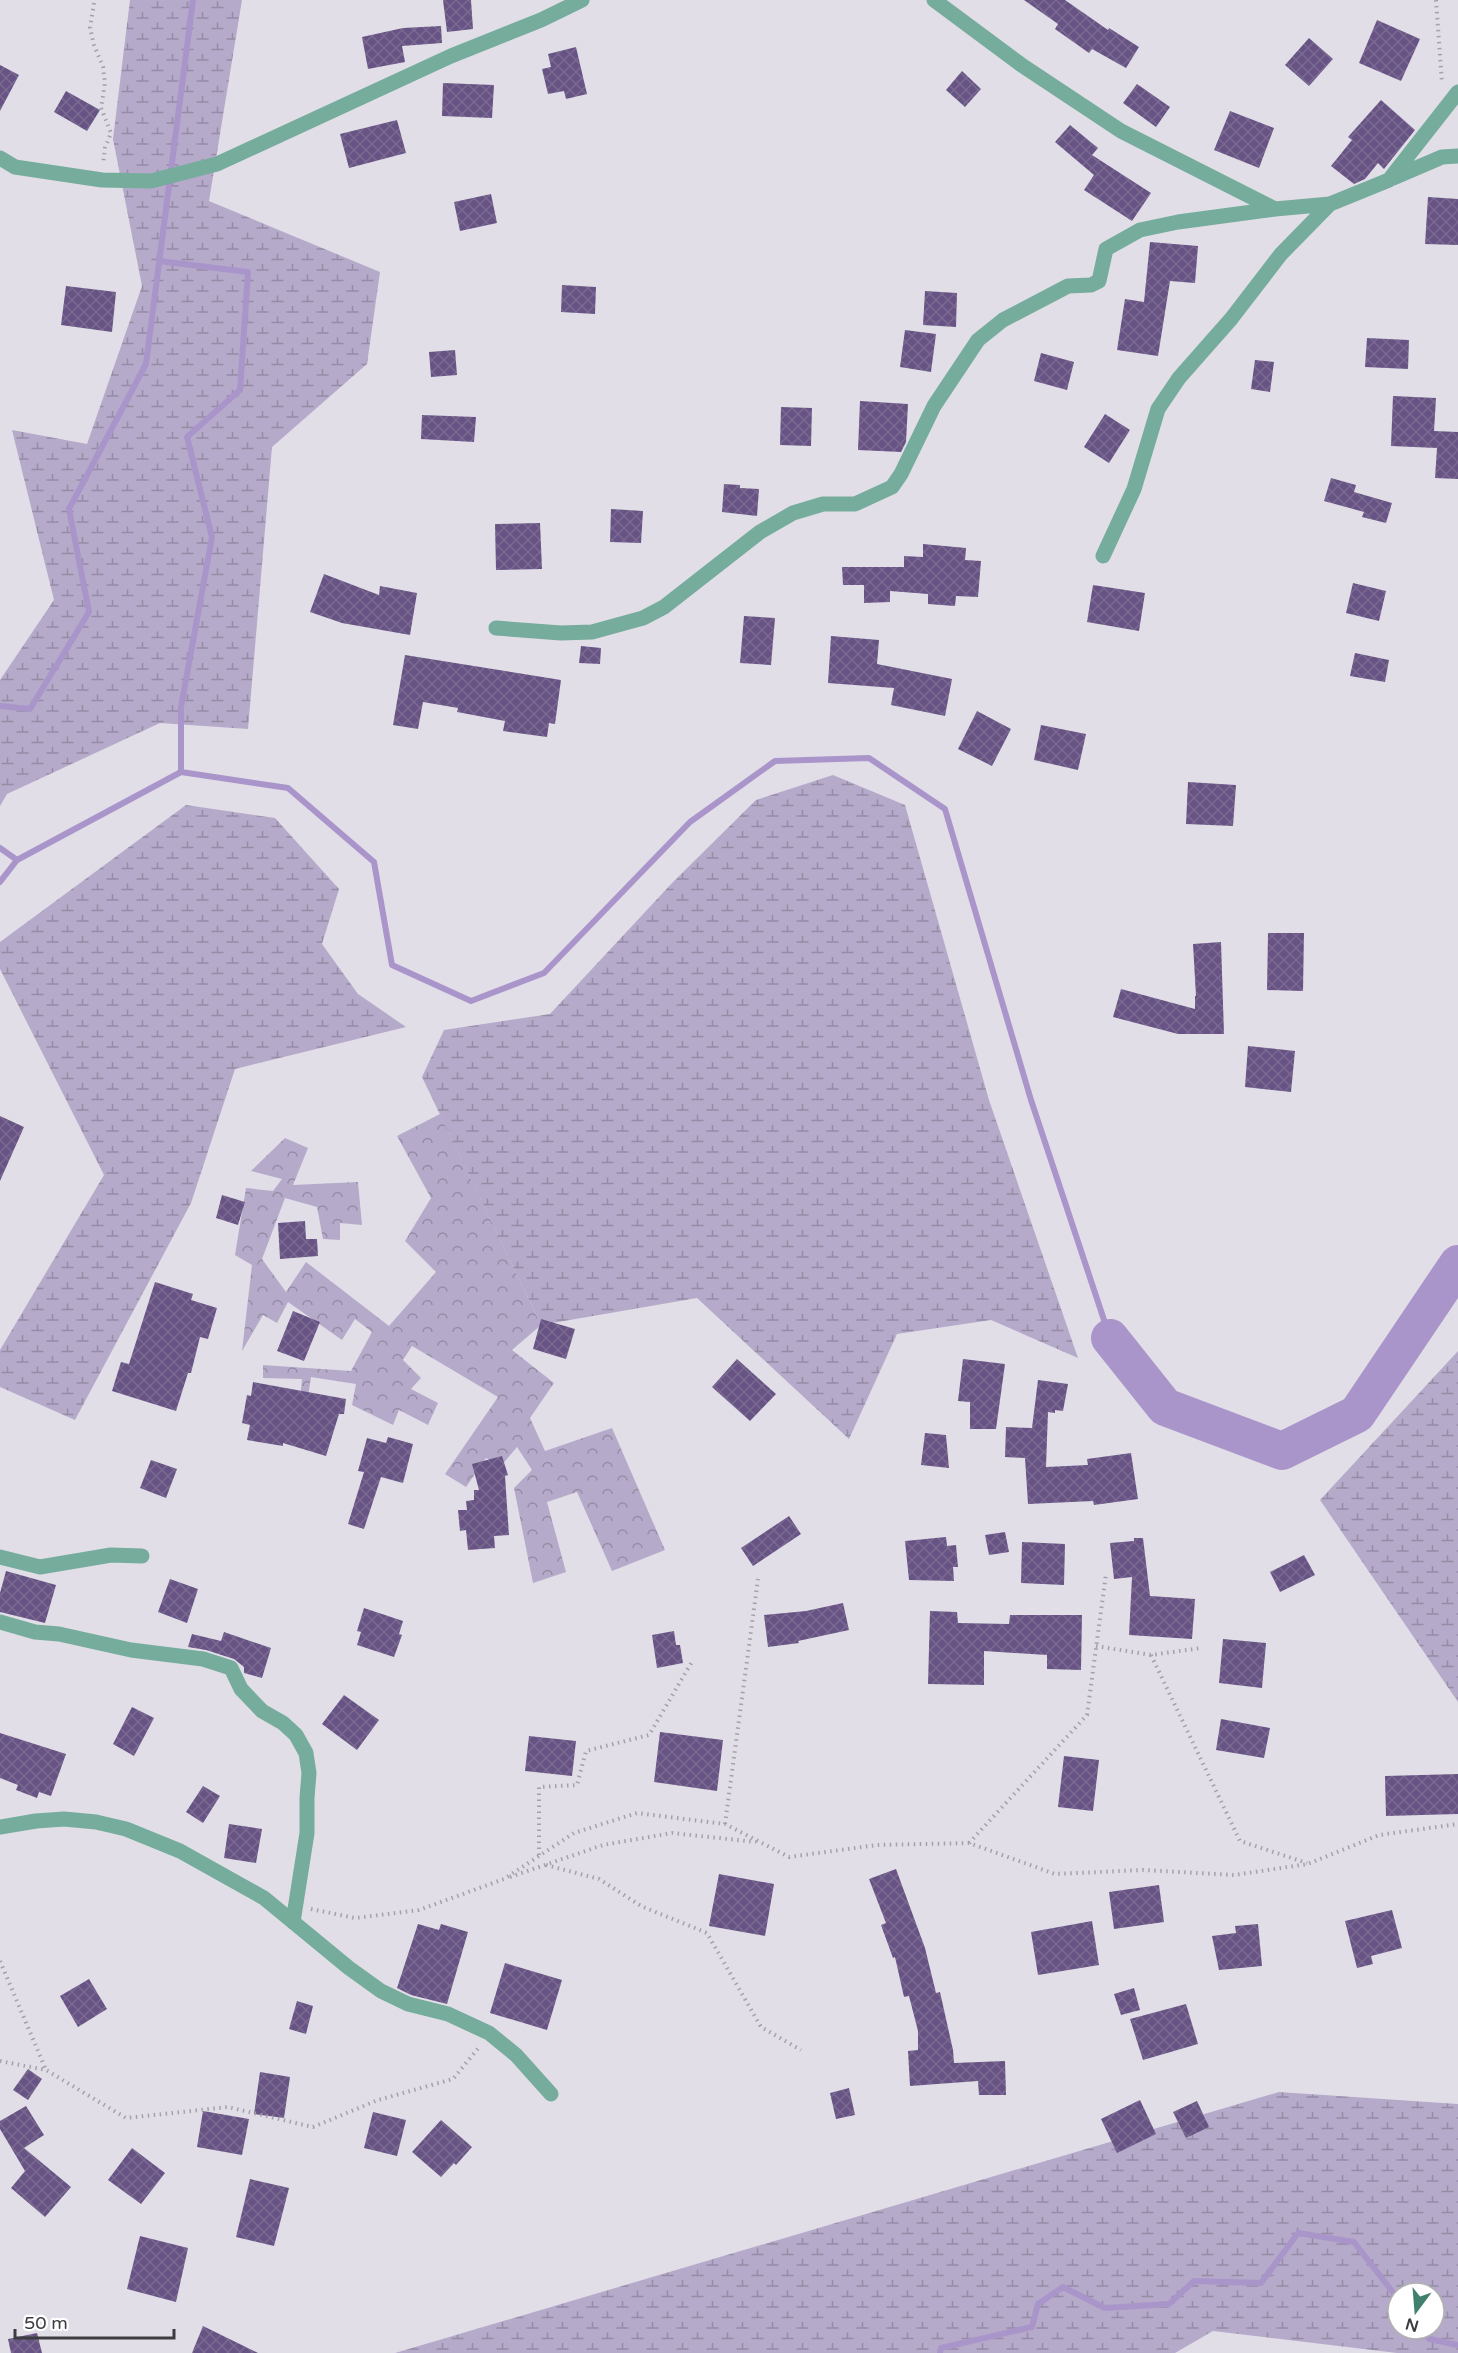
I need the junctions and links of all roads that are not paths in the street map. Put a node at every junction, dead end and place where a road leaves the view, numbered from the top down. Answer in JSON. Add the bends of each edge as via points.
{"nodes":[{"id":1,"x":582,"y":0,"type":"edge"},
{"id":2,"x":934,"y":0,"type":"edge"},
{"id":3,"x":1458,"y":92,"type":"edge"},
{"id":4,"x":1458,"y":156,"type":"edge"},
{"id":5,"x":0,"y":158,"type":"edge"},
{"id":6,"x":1389,"y":180,"type":"junction"},
{"id":7,"x":1330,"y":204,"type":"junction"},
{"id":8,"x":1275,"y":209,"type":"junction"},
{"id":9,"x":1103,"y":556,"type":"dead end"},
{"id":10,"x":496,"y":628,"type":"dead end"},
{"id":11,"x":142,"y":1556,"type":"dead end"},
{"id":12,"x":0,"y":1557,"type":"edge"},
{"id":13,"x":0,"y":1622,"type":"edge"},
{"id":14,"x":0,"y":1827,"type":"edge"},
{"id":15,"x":293,"y":1922,"type":"junction"},
{"id":16,"x":550,"y":2094,"type":"dead end"}],
"edges":[{"from":1,"to":5,"type":"street","via":[[217,164],[151,181],[102,180],[15,167]]},
{"from":2,"to":8,"type":"street","via":[[1121,132]]},
{"from":3,"to":6,"type":"street"},
{"from":4,"to":6,"type":"street","via":[[1442,157]]},
{"from":6,"to":7,"type":"street"},
{"from":7,"to":8,"type":"street"},
{"from":7,"to":9,"type":"street","via":[[1281,254],[1158,409],[1134,489]]},
{"from":8,"to":10,"type":"street","via":[[1140,230],[1106,249],[1099,281],[1068,286],[1003,320],[978,340],[957,370],[892,487],[855,504],[823,504],[793,513],[760,532],[664,607],[643,618],[592,632]]},
{"from":11,"to":12,"type":"street","via":[[111,1555],[40,1567]]},
{"from":13,"to":15,"type":"street","via":[[131,1650],[203,1659],[231,1668],[241,1689],[296,1735],[306,1752],[307,1833]]},
{"from":14,"to":15,"type":"street","via":[[64,1819],[126,1829],[180,1851],[264,1898]]},
{"from":15,"to":16,"type":"street","via":[[381,1991],[489,2033],[516,2055]]}]}
